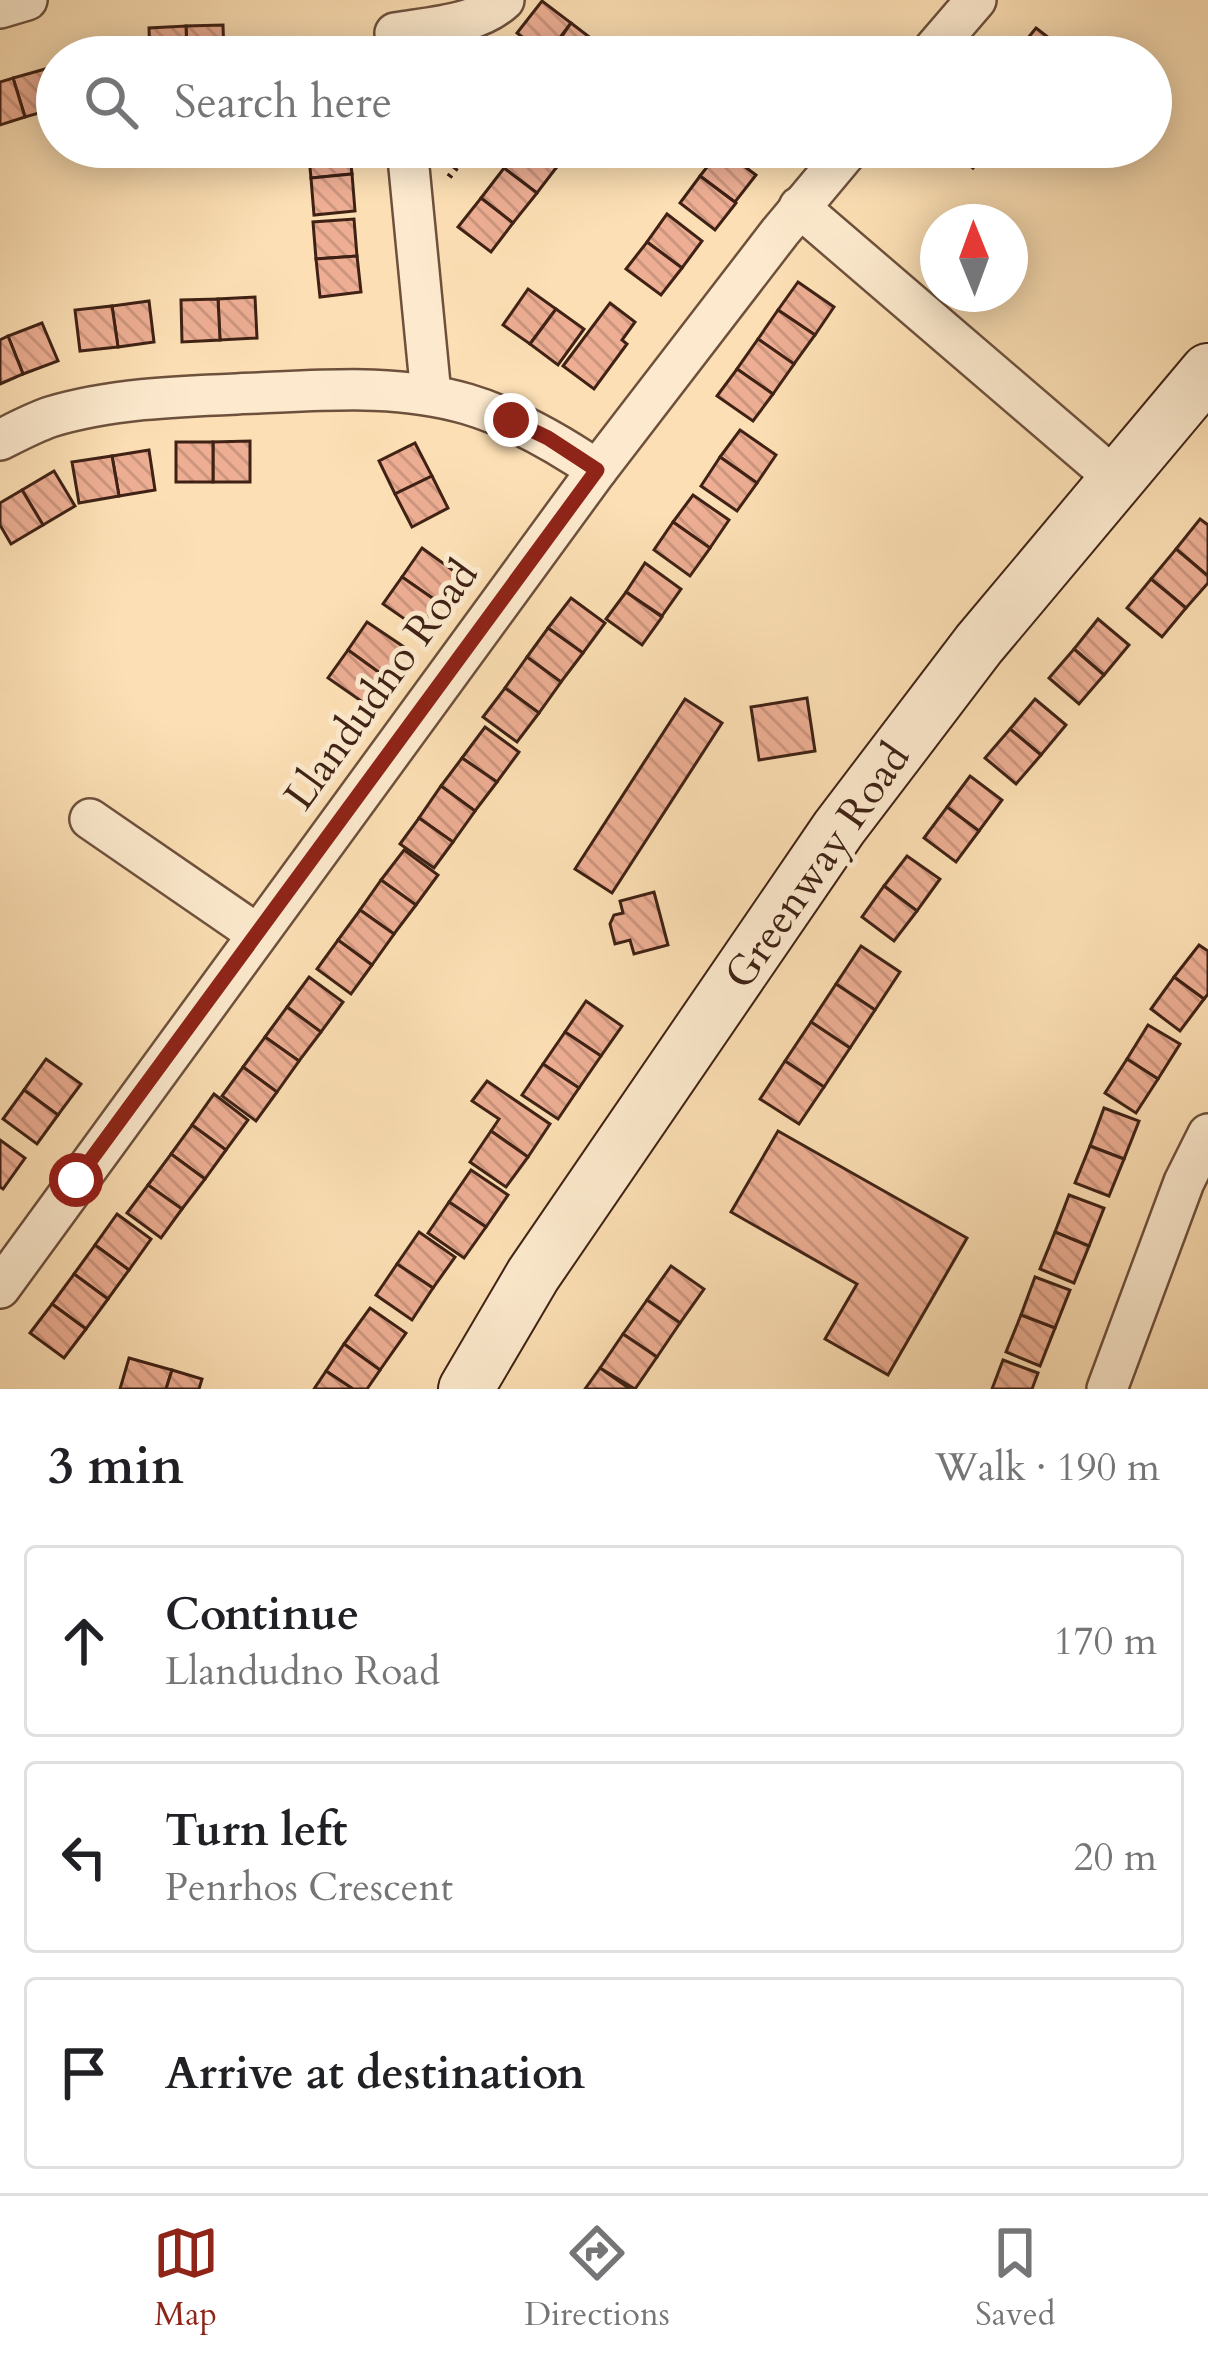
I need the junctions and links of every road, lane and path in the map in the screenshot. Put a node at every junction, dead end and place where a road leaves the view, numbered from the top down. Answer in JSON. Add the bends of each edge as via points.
{"nodes":[{"id":1,"x":27,"y":0,"type":"edge"},
{"id":2,"x":504,"y":0,"type":"edge"},
{"id":3,"x":976,"y":0,"type":"edge"},
{"id":4,"x":0,"y":8,"type":"edge"},
{"id":5,"x":395,"y":30,"type":"edge"},
{"id":6,"x":945,"y":36,"type":"edge"},
{"id":7,"x":408,"y":168,"type":"edge"},
{"id":8,"x":833,"y":168,"type":"edge"},
{"id":9,"x":800,"y":207,"type":"junction"},
{"id":10,"x":1208,"y":371,"type":"edge"},
{"id":11,"x":431,"y":395,"type":"junction"},
{"id":12,"x":0,"y":440,"type":"edge"},
{"id":13,"x":597,"y":470,"type":"junction"},
{"id":14,"x":1117,"y":480,"type":"junction"},
{"id":15,"x":90,"y":818,"type":"dead end"},
{"id":16,"x":256,"y":934,"type":"junction"},
{"id":17,"x":1208,"y":1133,"type":"edge"},
{"id":18,"x":0,"y":1288,"type":"edge"},
{"id":19,"x":466,"y":1389,"type":"edge"},
{"id":20,"x":1107,"y":1389,"type":"edge"}],
"edges":[{"from":1,"to":4,"type":"street"},
{"from":2,"to":5,"type":"street","via":[[490,12]]},
{"from":3,"to":6,"type":"street"},
{"from":7,"to":11,"type":"street"},
{"from":8,"to":9,"type":"street","name":"Llandudno Road"},
{"from":9,"to":13,"type":"street","name":"Llandudno Road"},
{"from":9,"to":14,"type":"street"},
{"from":10,"to":14,"type":"street","name":"Greenway Road"},
{"from":11,"to":12,"type":"street","via":[[340,390],[139,401],[48,418]]},
{"from":11,"to":13,"type":"street","via":[[511,420]]},
{"from":13,"to":16,"type":"street","name":"Llandudno Road"},
{"from":14,"to":19,"type":"street","name":"Greenway Road","via":[[839,828],[521,1294]]},
{"from":15,"to":16,"type":"street"},
{"from":16,"to":18,"type":"street","name":"Llandudno Road"},
{"from":17,"to":20,"type":"street"}]}
